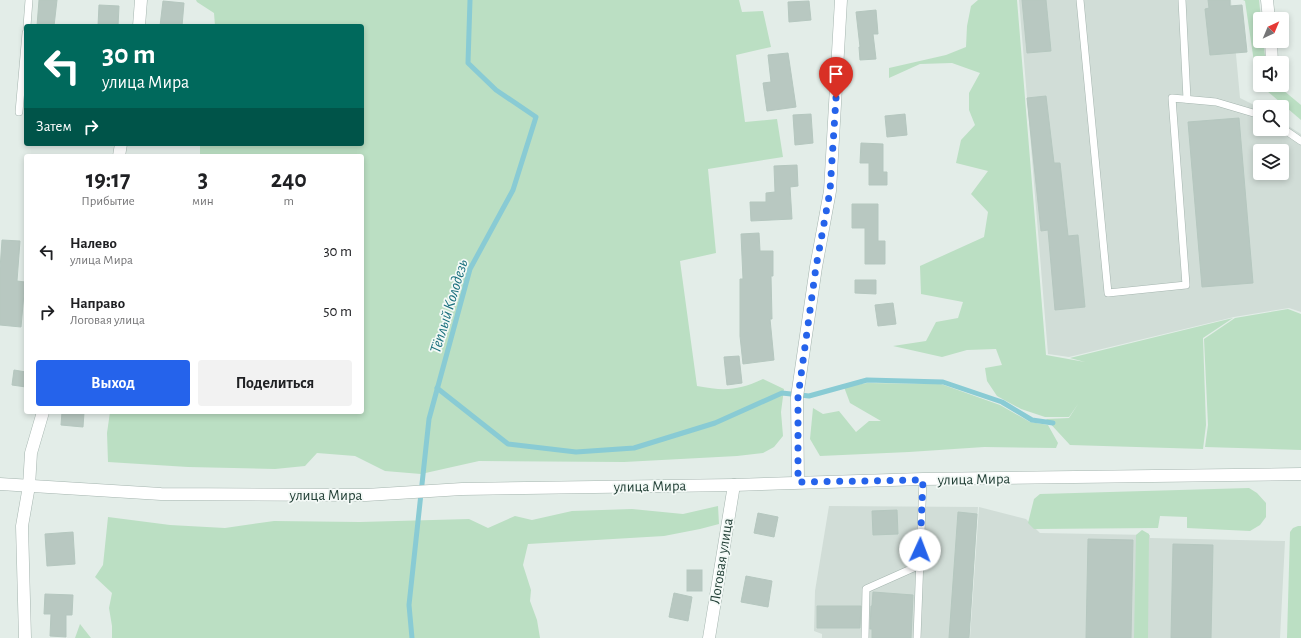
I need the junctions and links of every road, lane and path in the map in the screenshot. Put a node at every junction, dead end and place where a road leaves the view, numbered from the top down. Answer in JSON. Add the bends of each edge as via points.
{"nodes":[{"id":1,"x":29,"y":0,"type":"edge"},
{"id":2,"x":141,"y":0,"type":"edge"},
{"id":3,"x":841,"y":0,"type":"edge"},
{"id":4,"x":1080,"y":0,"type":"edge"},
{"id":5,"x":1182,"y":0,"type":"edge"},
{"id":6,"x":1267,"y":0,"type":"edge"},
{"id":7,"x":1268,"y":12,"type":"edge"},
{"id":8,"x":27,"y":24,"type":"edge"},
{"id":9,"x":139,"y":24,"type":"edge"},
{"id":10,"x":24,"y":56,"type":"edge"},
{"id":11,"x":1187,"y":99,"type":"junction"},
{"id":12,"x":19,"y":112,"type":"dead end"},
{"id":13,"x":1253,"y":113,"type":"edge"},
{"id":14,"x":1289,"y":133,"type":"edge"},
{"id":15,"x":1301,"y":141,"type":"edge"},
{"id":16,"x":42,"y":414,"type":"edge"},
{"id":17,"x":1301,"y":474,"type":"edge"},
{"id":18,"x":923,"y":480,"type":"junction"},
{"id":19,"x":798,"y":482,"type":"junction"},
{"id":20,"x":0,"y":484,"type":"edge"},
{"id":21,"x":734,"y":485,"type":"junction"},
{"id":22,"x":29,"y":486,"type":"junction"},
{"id":23,"x":920,"y":564,"type":"junction"},
{"id":24,"x":25,"y":638,"type":"edge"},
{"id":25,"x":709,"y":638,"type":"edge"},
{"id":26,"x":865,"y":638,"type":"edge"},
{"id":27,"x":917,"y":638,"type":"edge"}],
"edges":[{"from":1,"to":8,"type":"lane"},
{"from":2,"to":9,"type":"street"},
{"from":3,"to":19,"type":"street","via":[[830,191],[816,267],[798,397]]},
{"from":4,"to":11,"type":"lane","via":[[1108,293],[1186,285],[1172,98]]},
{"from":5,"to":11,"type":"lane"},
{"from":6,"to":7,"type":"street"},
{"from":10,"to":12,"type":"lane"},
{"from":11,"to":13,"type":"lane","via":[[1216,102]]},
{"from":14,"to":15,"type":"lane"},
{"from":16,"to":22,"type":"street","via":[[31,453]]},
{"from":17,"to":18,"type":"street","name":"улица Мира"},
{"from":18,"to":19,"type":"street","name":"улица Мира"},
{"from":18,"to":23,"type":"lane"},
{"from":19,"to":21,"type":"street","name":"улица Мира"},
{"from":20,"to":22,"type":"street","name":"улица Мира"},
{"from":21,"to":22,"type":"street","name":"улица Мира","via":[[462,489],[366,495],[161,494]]},
{"from":21,"to":25,"type":"street","name":"Логовая улица"},
{"from":22,"to":24,"type":"street","via":[[22,526]]},
{"from":23,"to":26,"type":"lane","via":[[866,588]]},
{"from":23,"to":27,"type":"lane"}]}
